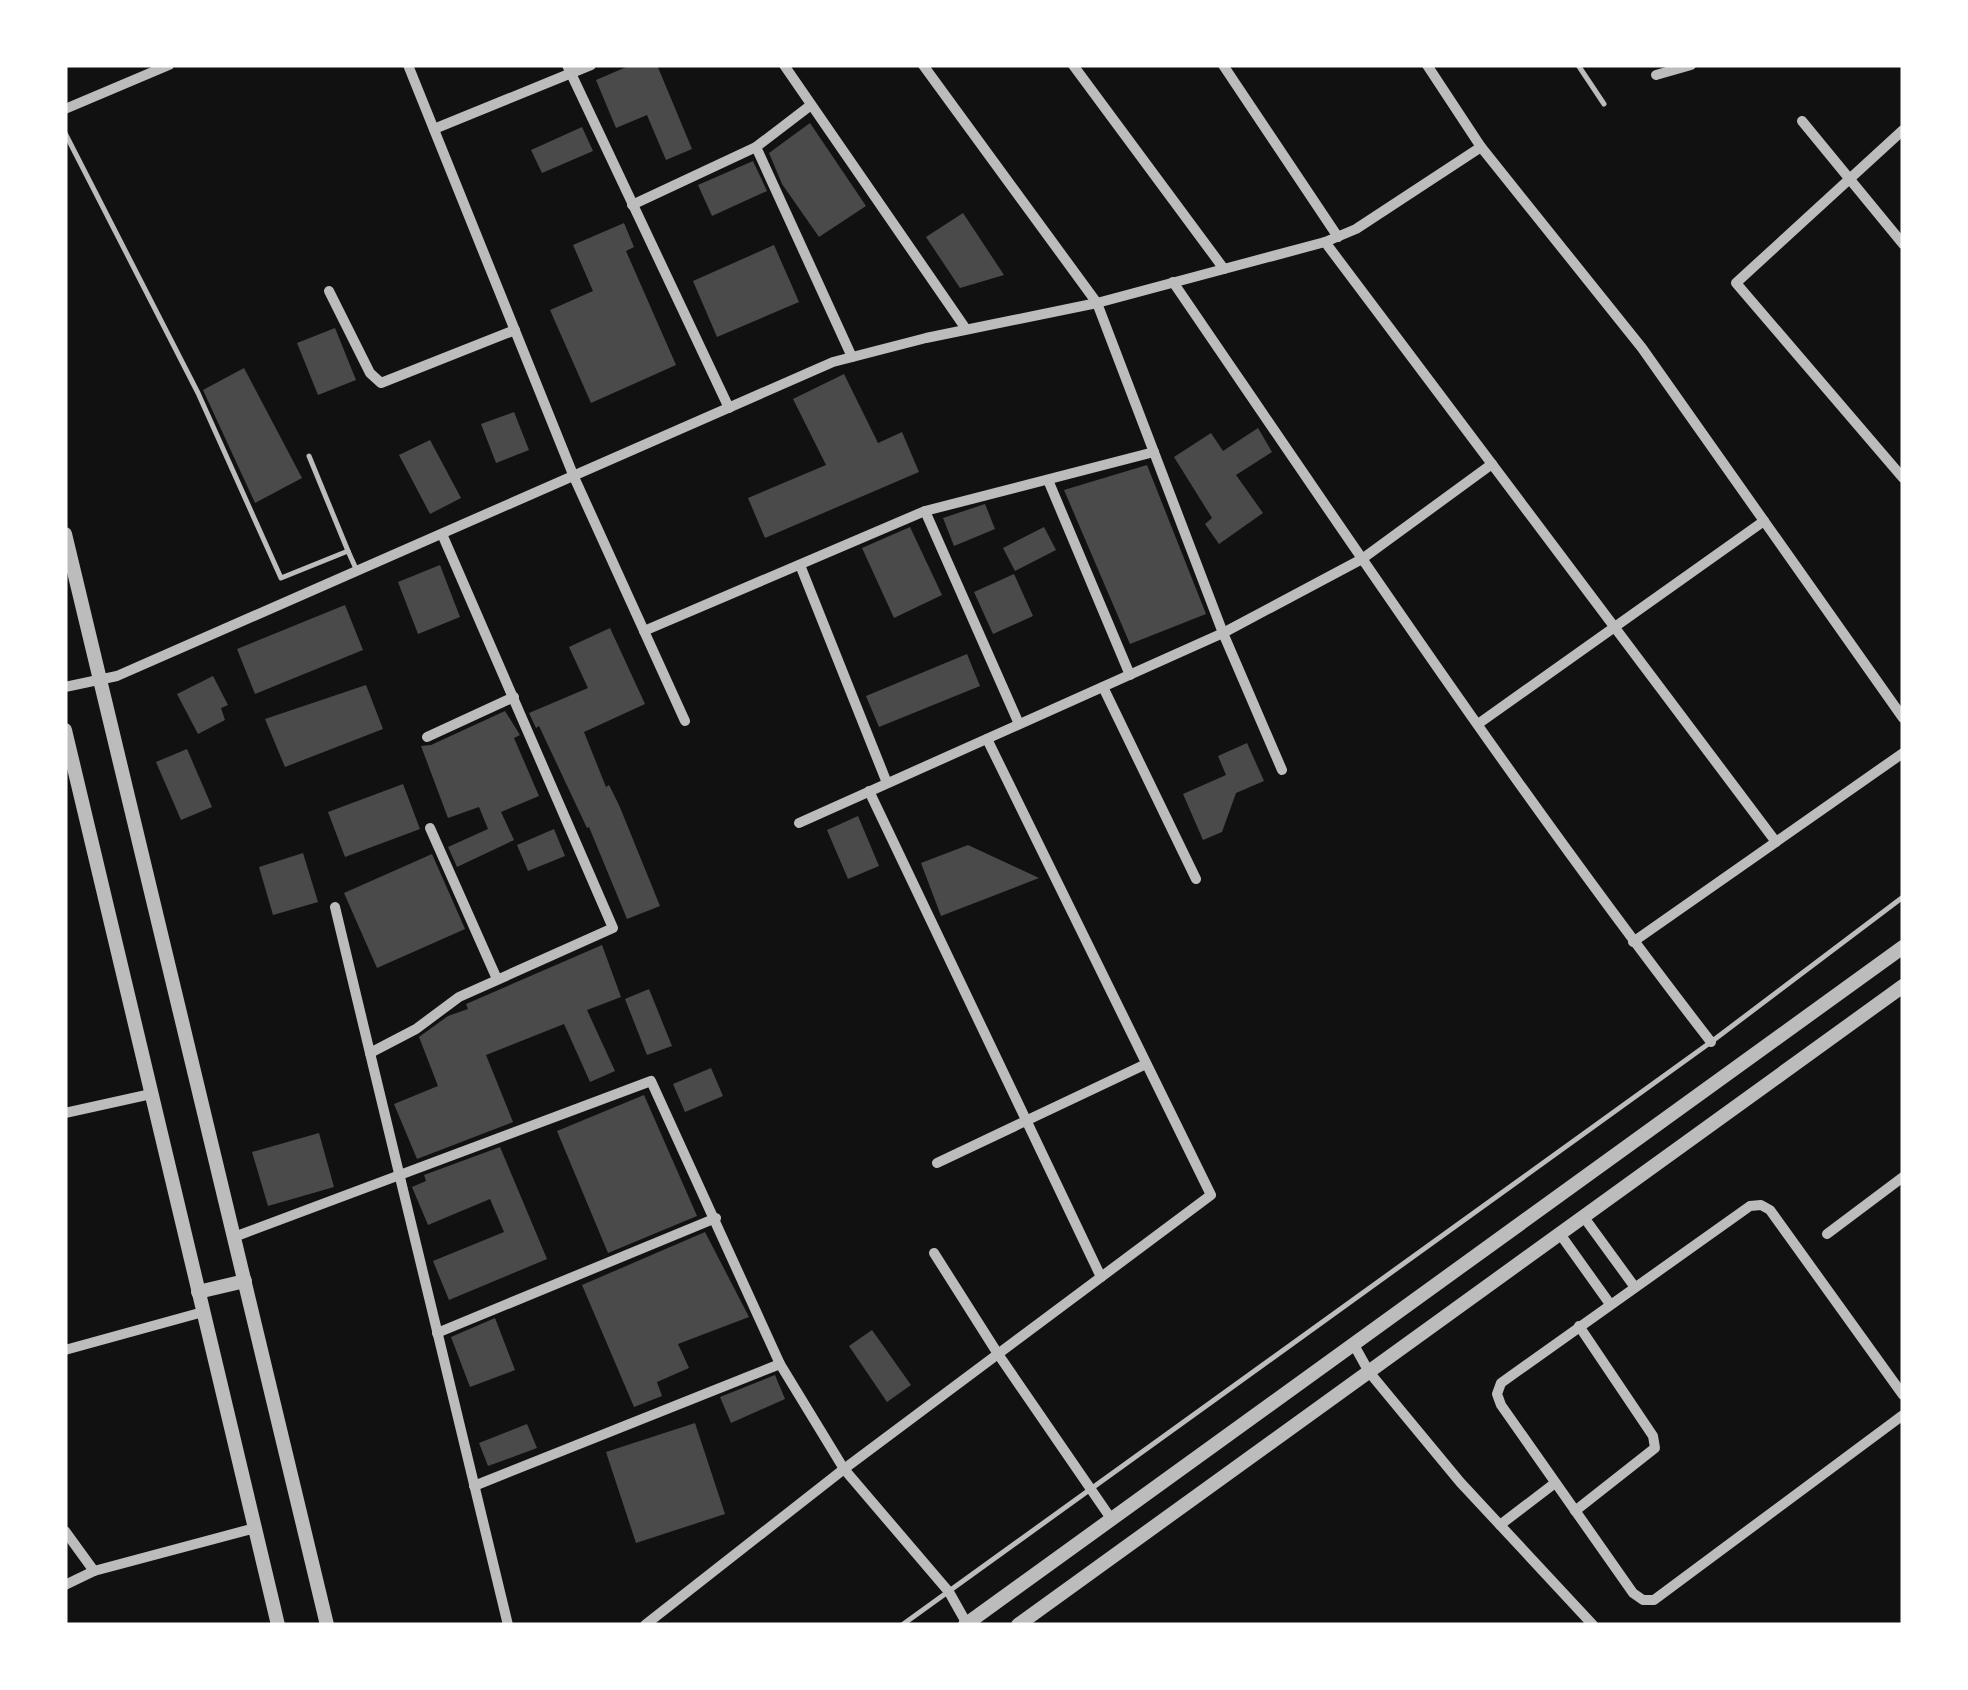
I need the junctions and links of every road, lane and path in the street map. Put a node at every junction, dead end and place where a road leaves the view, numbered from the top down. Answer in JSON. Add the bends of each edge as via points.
{"nodes":[{"id":1,"x":169,"y":65,"type":"edge"},
{"id":2,"x":408,"y":65,"type":"edge"},
{"id":3,"x":592,"y":65,"type":"edge"},
{"id":4,"x":784,"y":65,"type":"edge"},
{"id":5,"x":923,"y":65,"type":"edge"},
{"id":6,"x":1074,"y":65,"type":"edge"},
{"id":7,"x":1223,"y":65,"type":"edge"},
{"id":8,"x":1427,"y":65,"type":"edge"},
{"id":9,"x":1578,"y":65,"type":"edge"},
{"id":10,"x":1692,"y":65,"type":"edge"},
{"id":11,"x":570,"y":69,"type":"edge"},
{"id":12,"x":1656,"y":75,"type":"dead end"},
{"id":13,"x":1604,"y":104,"type":"dead end"},
{"id":14,"x":811,"y":105,"type":"junction"},
{"id":15,"x":65,"y":109,"type":"edge"},
{"id":16,"x":1802,"y":121,"type":"dead end"},
{"id":17,"x":434,"y":130,"type":"junction"},
{"id":18,"x":1903,"y":130,"type":"edge"},
{"id":19,"x":65,"y":133,"type":"edge"},
{"id":20,"x":1481,"y":147,"type":"junction"},
{"id":21,"x":756,"y":148,"type":"junction"},
{"id":22,"x":1850,"y":181,"type":"junction"},
{"id":23,"x":632,"y":205,"type":"junction"},
{"id":24,"x":1338,"y":236,"type":"junction"},
{"id":25,"x":1325,"y":242,"type":"junction"},
{"id":26,"x":1903,"y":244,"type":"edge"},
{"id":27,"x":1224,"y":269,"type":"junction"},
{"id":28,"x":1173,"y":282,"type":"junction"},
{"id":29,"x":329,"y":291,"type":"dead end"},
{"id":30,"x":1097,"y":303,"type":"junction"},
{"id":31,"x":966,"y":329,"type":"junction"},
{"id":32,"x":514,"y":330,"type":"junction"},
{"id":33,"x":852,"y":357,"type":"junction"},
{"id":34,"x":729,"y":408,"type":"junction"},
{"id":35,"x":1154,"y":452,"type":"junction"},
{"id":36,"x":309,"y":456,"type":"dead end"},
{"id":37,"x":1492,"y":464,"type":"junction"},
{"id":38,"x":574,"y":477,"type":"junction"},
{"id":39,"x":1903,"y":478,"type":"edge"},
{"id":40,"x":1048,"y":480,"type":"junction"},
{"id":41,"x":925,"y":511,"type":"junction"},
{"id":42,"x":1764,"y":521,"type":"junction"},
{"id":43,"x":65,"y":534,"type":"edge"},
{"id":44,"x":442,"y":534,"type":"junction"},
{"id":45,"x":348,"y":550,"type":"junction"},
{"id":46,"x":1362,"y":559,"type":"junction"},
{"id":47,"x":800,"y":565,"type":"junction"},
{"id":48,"x":357,"y":571,"type":"junction"},
{"id":49,"x":1614,"y":627,"type":"junction"},
{"id":50,"x":644,"y":632,"type":"junction"},
{"id":51,"x":1223,"y":633,"type":"junction"},
{"id":52,"x":1130,"y":675,"type":"junction"},
{"id":53,"x":100,"y":680,"type":"junction"},
{"id":54,"x":65,"y":687,"type":"edge"},
{"id":55,"x":1103,"y":687,"type":"junction"},
{"id":56,"x":514,"y":697,"type":"junction"},
{"id":57,"x":1903,"y":718,"type":"edge"},
{"id":58,"x":685,"y":721,"type":"dead end"},
{"id":59,"x":1019,"y":724,"type":"junction"},
{"id":60,"x":1478,"y":724,"type":"junction"},
{"id":61,"x":65,"y":730,"type":"edge"},
{"id":62,"x":427,"y":738,"type":"dead end"},
{"id":63,"x":987,"y":738,"type":"junction"},
{"id":64,"x":1903,"y":753,"type":"edge"},
{"id":65,"x":1282,"y":770,"type":"dead end"},
{"id":66,"x":886,"y":783,"type":"junction"},
{"id":67,"x":869,"y":792,"type":"junction"},
{"id":68,"x":799,"y":823,"type":"dead end"},
{"id":69,"x":430,"y":828,"type":"dead end"},
{"id":70,"x":1776,"y":842,"type":"junction"},
{"id":71,"x":1196,"y":878,"type":"dead end"},
{"id":72,"x":1903,"y":897,"type":"edge"},
{"id":73,"x":335,"y":907,"type":"dead end"},
{"id":74,"x":1633,"y":942,"type":"junction"},
{"id":75,"x":1903,"y":948,"type":"edge"},
{"id":76,"x":497,"y":979,"type":"junction"},
{"id":77,"x":1903,"y":986,"type":"edge"},
{"id":78,"x":1711,"y":1042,"type":"junction"},
{"id":79,"x":370,"y":1054,"type":"junction"},
{"id":80,"x":1146,"y":1064,"type":"junction"},
{"id":81,"x":152,"y":1094,"type":"junction"},
{"id":82,"x":65,"y":1114,"type":"edge"},
{"id":83,"x":1027,"y":1122,"type":"junction"},
{"id":84,"x":937,"y":1162,"type":"dead end"},
{"id":85,"x":400,"y":1175,"type":"junction"},
{"id":86,"x":1899,"y":1180,"type":"edge"},
{"id":87,"x":1903,"y":1196,"type":"edge"},
{"id":88,"x":1584,"y":1216,"type":"junction"},
{"id":89,"x":716,"y":1218,"type":"junction"},
{"id":90,"x":1560,"y":1234,"type":"junction"},
{"id":91,"x":1827,"y":1234,"type":"dead end"},
{"id":92,"x":234,"y":1237,"type":"junction"},
{"id":93,"x":934,"y":1253,"type":"dead end"},
{"id":94,"x":1101,"y":1277,"type":"junction"},
{"id":95,"x":245,"y":1282,"type":"junction"},
{"id":96,"x":1634,"y":1286,"type":"junction"},
{"id":97,"x":198,"y":1292,"type":"junction"},
{"id":98,"x":1610,"y":1304,"type":"junction"},
{"id":99,"x":203,"y":1312,"type":"junction"},
{"id":100,"x":1579,"y":1326,"type":"junction"},
{"id":101,"x":437,"y":1333,"type":"junction"},
{"id":102,"x":1354,"y":1345,"type":"junction"},
{"id":103,"x":65,"y":1350,"type":"edge"},
{"id":104,"x":998,"y":1354,"type":"junction"},
{"id":105,"x":780,"y":1364,"type":"junction"},
{"id":106,"x":1369,"y":1372,"type":"junction"},
{"id":107,"x":1903,"y":1395,"type":"edge"},
{"id":108,"x":1903,"y":1415,"type":"edge"},
{"id":109,"x":844,"y":1469,"type":"junction"},
{"id":110,"x":1555,"y":1483,"type":"junction"},
{"id":111,"x":474,"y":1486,"type":"junction"},
{"id":112,"x":1092,"y":1490,"type":"junction"},
{"id":113,"x":1575,"y":1511,"type":"junction"},
{"id":114,"x":1112,"y":1520,"type":"junction"},
{"id":115,"x":1500,"y":1525,"type":"junction"},
{"id":116,"x":255,"y":1528,"type":"junction"},
{"id":117,"x":65,"y":1531,"type":"edge"},
{"id":118,"x":94,"y":1571,"type":"junction"},
{"id":119,"x":65,"y":1585,"type":"edge"},
{"id":120,"x":949,"y":1592,"type":"junction"},
{"id":121,"x":966,"y":1624,"type":"edge"},
{"id":122,"x":278,"y":1625,"type":"edge"},
{"id":123,"x":327,"y":1625,"type":"edge"},
{"id":124,"x":508,"y":1625,"type":"edge"},
{"id":125,"x":645,"y":1625,"type":"edge"},
{"id":126,"x":902,"y":1625,"type":"edge"},
{"id":127,"x":1018,"y":1625,"type":"edge"},
{"id":128,"x":1594,"y":1625,"type":"edge"}],
"edges":[{"from":1,"to":15,"type":"street"},
{"from":2,"to":17,"type":"street"},
{"from":3,"to":11,"type":"street"},
{"from":4,"to":14,"type":"street"},
{"from":5,"to":30,"type":"street"},
{"from":6,"to":27,"type":"street"},
{"from":7,"to":24,"type":"street"},
{"from":8,"to":20,"type":"street"},
{"from":9,"to":13,"type":"lane"},
{"from":10,"to":12,"type":"street"},
{"from":11,"to":17,"type":"street"},
{"from":11,"to":23,"type":"street"},
{"from":14,"to":21,"type":"street"},
{"from":14,"to":31,"type":"street"},
{"from":16,"to":22,"type":"street"},
{"from":17,"to":32,"type":"street"},
{"from":18,"to":22,"type":"street"},
{"from":19,"to":45,"type":"lane","via":[[198,393],[281,578]]},
{"from":20,"to":24,"type":"street"},
{"from":20,"to":42,"type":"street","via":[[1642,348]]},
{"from":21,"to":23,"type":"street"},
{"from":21,"to":33,"type":"street"},
{"from":22,"to":26,"type":"street"},
{"from":22,"to":39,"type":"street","via":[[1736,283]]},
{"from":23,"to":34,"type":"street"},
{"from":24,"to":25,"type":"street"},
{"from":25,"to":27,"type":"street"},
{"from":25,"to":37,"type":"street"},
{"from":27,"to":28,"type":"street"},
{"from":28,"to":30,"type":"street"},
{"from":28,"to":46,"type":"street"},
{"from":29,"to":32,"type":"street","via":[[370,374],[382,383]]},
{"from":30,"to":31,"type":"street"},
{"from":30,"to":35,"type":"street"},
{"from":31,"to":33,"type":"street"},
{"from":32,"to":38,"type":"street"},
{"from":33,"to":34,"type":"street"},
{"from":34,"to":38,"type":"street"},
{"from":35,"to":40,"type":"street"},
{"from":35,"to":51,"type":"street"},
{"from":36,"to":45,"type":"lane"},
{"from":37,"to":46,"type":"street"},
{"from":37,"to":49,"type":"street"},
{"from":38,"to":44,"type":"street"},
{"from":38,"to":50,"type":"street"},
{"from":40,"to":41,"type":"street"},
{"from":40,"to":52,"type":"street"},
{"from":41,"to":47,"type":"street"},
{"from":41,"to":59,"type":"street"},
{"from":42,"to":49,"type":"street"},
{"from":42,"to":57,"type":"street"},
{"from":43,"to":53,"type":"street"},
{"from":44,"to":48,"type":"street"},
{"from":44,"to":56,"type":"street"},
{"from":45,"to":48,"type":"lane"},
{"from":46,"to":51,"type":"street"},
{"from":46,"to":60,"type":"street"},
{"from":47,"to":50,"type":"street"},
{"from":47,"to":66,"type":"street"},
{"from":48,"to":53,"type":"street"},
{"from":49,"to":60,"type":"street"},
{"from":49,"to":70,"type":"street"},
{"from":50,"to":58,"type":"street"},
{"from":51,"to":52,"type":"street"},
{"from":51,"to":65,"type":"street"},
{"from":52,"to":55,"type":"street"},
{"from":53,"to":54,"type":"street"},
{"from":53,"to":92,"type":"street"},
{"from":55,"to":59,"type":"street"},
{"from":55,"to":71,"type":"street"},
{"from":56,"to":62,"type":"street"},
{"from":56,"to":76,"type":"street","via":[[613,928]]},
{"from":59,"to":63,"type":"street"},
{"from":60,"to":74,"type":"street"},
{"from":61,"to":81,"type":"street"},
{"from":63,"to":66,"type":"street"},
{"from":63,"to":80,"type":"street"},
{"from":64,"to":70,"type":"street"},
{"from":66,"to":67,"type":"street"},
{"from":67,"to":68,"type":"street"},
{"from":67,"to":83,"type":"street"},
{"from":69,"to":76,"type":"street"},
{"from":70,"to":74,"type":"street"},
{"from":72,"to":78,"type":"lane"},
{"from":73,"to":79,"type":"street"},
{"from":74,"to":78,"type":"street"},
{"from":75,"to":102,"type":"street"},
{"from":76,"to":79,"type":"street"},
{"from":77,"to":88,"type":"street"},
{"from":78,"to":112,"type":"lane"},
{"from":79,"to":85,"type":"street"},
{"from":80,"to":83,"type":"street"},
{"from":80,"to":94,"type":"street","via":[[1211,1195]]},
{"from":81,"to":82,"type":"street"},
{"from":81,"to":97,"type":"street"},
{"from":83,"to":84,"type":"street"},
{"from":83,"to":94,"type":"street"},
{"from":85,"to":89,"type":"street","via":[[651,1082]]},
{"from":85,"to":92,"type":"street"},
{"from":85,"to":101,"type":"street"},
{"from":86,"to":87,"type":"street"},
{"from":86,"to":91,"type":"street"},
{"from":88,"to":90,"type":"street"},
{"from":88,"to":96,"type":"street"},
{"from":89,"to":101,"type":"street"},
{"from":89,"to":105,"type":"street"},
{"from":90,"to":98,"type":"street"},
{"from":90,"to":106,"type":"street"},
{"from":92,"to":95,"type":"street"},
{"from":93,"to":104,"type":"street"},
{"from":94,"to":104,"type":"street"},
{"from":95,"to":97,"type":"street"},
{"from":95,"to":123,"type":"street"},
{"from":96,"to":98,"type":"street"},
{"from":96,"to":107,"type":"street","via":[[1750,1206],[1761,1205]]},
{"from":97,"to":99,"type":"street"},
{"from":98,"to":100,"type":"street"},
{"from":99,"to":103,"type":"street"},
{"from":99,"to":116,"type":"street"},
{"from":100,"to":110,"type":"street","via":[[1501,1383],[1497,1394]]},
{"from":100,"to":113,"type":"street","via":[[1655,1448]]},
{"from":101,"to":111,"type":"street"},
{"from":102,"to":106,"type":"street"},
{"from":102,"to":114,"type":"street"},
{"from":104,"to":109,"type":"street"},
{"from":104,"to":112,"type":"street"},
{"from":105,"to":109,"type":"street"},
{"from":105,"to":111,"type":"street"},
{"from":106,"to":115,"type":"street"},
{"from":106,"to":127,"type":"street"},
{"from":108,"to":113,"type":"street","via":[[1654,1600],[1633,1593]]},
{"from":109,"to":120,"type":"street"},
{"from":109,"to":125,"type":"street"},
{"from":110,"to":113,"type":"street"},
{"from":110,"to":115,"type":"street"},
{"from":111,"to":124,"type":"street"},
{"from":112,"to":114,"type":"street"},
{"from":112,"to":120,"type":"lane"},
{"from":114,"to":121,"type":"street"},
{"from":115,"to":128,"type":"street"},
{"from":116,"to":118,"type":"street"},
{"from":116,"to":122,"type":"street"},
{"from":117,"to":118,"type":"street"},
{"from":118,"to":119,"type":"street"},
{"from":120,"to":121,"type":"street"},
{"from":120,"to":126,"type":"lane"}]}
